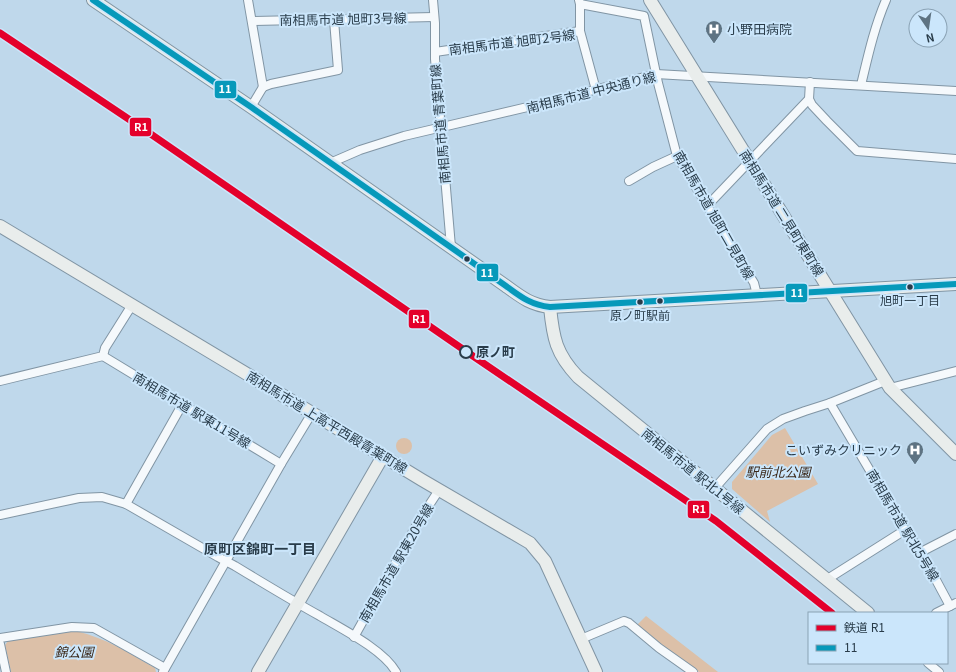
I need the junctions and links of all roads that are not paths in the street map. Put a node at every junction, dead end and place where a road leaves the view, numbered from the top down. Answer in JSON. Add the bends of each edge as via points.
{"nodes":[{"id":1,"x":93,"y":0,"type":"edge"},
{"id":2,"x":248,"y":0,"type":"edge"},
{"id":3,"x":433,"y":0,"type":"edge"},
{"id":4,"x":650,"y":0,"type":"edge"},
{"id":5,"x":886,"y":0,"type":"edge"},
{"id":6,"x":579,"y":2,"type":"edge"},
{"id":7,"x":656,"y":11,"type":"junction"},
{"id":8,"x":644,"y":16,"type":"junction"},
{"id":9,"x":434,"y":17,"type":"junction"},
{"id":10,"x":334,"y":20,"type":"junction"},
{"id":11,"x":252,"y":21,"type":"junction"},
{"id":12,"x":580,"y":31,"type":"junction"},
{"id":13,"x":435,"y":52,"type":"junction"},
{"id":14,"x":656,"y":74,"type":"junction"},
{"id":15,"x":698,"y":77,"type":"junction"},
{"id":16,"x":810,"y":82,"type":"junction"},
{"id":17,"x":861,"y":85,"type":"junction"},
{"id":18,"x":263,"y":87,"type":"junction"},
{"id":19,"x":596,"y":90,"type":"junction"},
{"id":20,"x":956,"y":92,"type":"edge"},
{"id":21,"x":809,"y":98,"type":"junction"},
{"id":22,"x":251,"y":107,"type":"junction"},
{"id":23,"x":441,"y":127,"type":"junction"},
{"id":24,"x":677,"y":156,"type":"junction"},
{"id":25,"x":956,"y":159,"type":"edge"},
{"id":26,"x":749,"y":161,"type":"junction"},
{"id":27,"x":330,"y":163,"type":"junction"},
{"id":28,"x":629,"y":181,"type":"dead end"},
{"id":29,"x":707,"y":206,"type":"junction"},
{"id":30,"x":0,"y":226,"type":"edge"},
{"id":31,"x":451,"y":247,"type":"junction"},
{"id":32,"x":956,"y":284,"type":"edge"},
{"id":33,"x":830,"y":291,"type":"junction"},
{"id":34,"x":757,"y":295,"type":"junction"},
{"id":35,"x":132,"y":305,"type":"junction"},
{"id":36,"x":550,"y":307,"type":"junction"},
{"id":37,"x":102,"y":356,"type":"junction"},
{"id":38,"x":956,"y":371,"type":"edge"},
{"id":39,"x":0,"y":381,"type":"edge"},
{"id":40,"x":888,"y":384,"type":"junction"},
{"id":41,"x":830,"y":403,"type":"junction"},
{"id":42,"x":182,"y":404,"type":"junction"},
{"id":43,"x":312,"y":412,"type":"junction"},
{"id":44,"x":956,"y":454,"type":"edge"},
{"id":45,"x":383,"y":456,"type":"junction"},
{"id":46,"x":281,"y":464,"type":"junction"},
{"id":47,"x":714,"y":489,"type":"junction"},
{"id":48,"x":439,"y":490,"type":"junction"},
{"id":49,"x":126,"y":504,"type":"junction"},
{"id":50,"x":0,"y":516,"type":"edge"},
{"id":51,"x":905,"y":530,"type":"junction"},
{"id":52,"x":956,"y":534,"type":"edge"},
{"id":53,"x":921,"y":552,"type":"junction"},
{"id":54,"x":227,"y":561,"type":"junction"},
{"id":55,"x":826,"y":580,"type":"junction"},
{"id":56,"x":298,"y":603,"type":"junction"},
{"id":57,"x":953,"y":604,"type":"edge"},
{"id":58,"x":867,"y":612,"type":"edge"},
{"id":59,"x":938,"y":612,"type":"edge"},
{"id":60,"x":354,"y":636,"type":"junction"},
{"id":61,"x":0,"y":638,"type":"edge"},
{"id":62,"x":581,"y":639,"type":"junction"},
{"id":63,"x":0,"y":644,"type":"edge"},
{"id":64,"x":929,"y":664,"type":"edge"},
{"id":65,"x":164,"y":670,"type":"edge"},
{"id":66,"x":6,"y":672,"type":"edge"},
{"id":67,"x":258,"y":672,"type":"edge"},
{"id":68,"x":396,"y":672,"type":"edge"},
{"id":69,"x":596,"y":672,"type":"edge"},
{"id":70,"x":693,"y":672,"type":"edge"},
{"id":71,"x":939,"y":672,"type":"edge"}],
"edges":[{"from":1,"to":22,"type":"street"},
{"from":2,"to":11,"type":"street"},
{"from":3,"to":9,"type":"street","name":"南相馬市道 青葉町線"},
{"from":4,"to":7,"type":"street","name":"南相馬市道 二見町東町線"},
{"from":5,"to":17,"type":"street","via":[[876,26]]},
{"from":6,"to":8,"type":"street"},
{"from":6,"to":12,"type":"street"},
{"from":7,"to":8,"type":"street"},
{"from":7,"to":15,"type":"street","name":"南相馬市道 二見町東町線"},
{"from":8,"to":14,"type":"street","name":"南相馬市道 旭町二見町線"},
{"from":9,"to":10,"type":"street","name":"南相馬市道 旭町3号線"},
{"from":9,"to":13,"type":"street","name":"南相馬市道 青葉町線"},
{"from":10,"to":11,"type":"street","name":"南相馬市道 旭町3号線"},
{"from":10,"to":18,"type":"street","via":[[338,70]]},
{"from":11,"to":18,"type":"street"},
{"from":12,"to":13,"type":"street","name":"南相馬市道 旭町2号線"},
{"from":12,"to":19,"type":"street","name":"南相馬市道 旭町2号線"},
{"from":13,"to":23,"type":"street","name":"南相馬市道 青葉町線"},
{"from":14,"to":15,"type":"street","name":"南相馬市道 中央通り線"},
{"from":14,"to":19,"type":"street","name":"南相馬市道 中央通り線"},
{"from":14,"to":24,"type":"street","name":"南相馬市道 旭町二見町線"},
{"from":15,"to":16,"type":"street","name":"南相馬市道 中央通り線"},
{"from":15,"to":26,"type":"street","name":"南相馬市道 二見町東町線"},
{"from":16,"to":17,"type":"street","name":"南相馬市道 中央通り線"},
{"from":16,"to":21,"type":"street"},
{"from":17,"to":20,"type":"street","name":"南相馬市道 中央通り線"},
{"from":18,"to":22,"type":"street"},
{"from":19,"to":23,"type":"street","name":"南相馬市道 中央通り線"},
{"from":21,"to":25,"type":"street","via":[[827,121],[860,152]]},
{"from":21,"to":26,"type":"street"},
{"from":22,"to":27,"type":"street"},
{"from":23,"to":27,"type":"street","name":"南相馬市道 中央通り線","via":[[382,142]]},
{"from":23,"to":31,"type":"street","name":"南相馬市道 青葉町線"},
{"from":24,"to":28,"type":"street"},
{"from":24,"to":29,"type":"street","name":"南相馬市道 旭町二見町線"},
{"from":26,"to":29,"type":"street"},
{"from":26,"to":33,"type":"street","name":"南相馬市道 二見町東町線"},
{"from":27,"to":31,"type":"street"},
{"from":29,"to":34,"type":"street","name":"南相馬市道 旭町二見町線","via":[[754,283]]},
{"from":30,"to":35,"type":"street","name":"南相馬市道 上高平西殿青葉町線"},
{"from":31,"to":36,"type":"street","via":[[526,300],[539,306]]},
{"from":32,"to":33,"type":"street"},
{"from":33,"to":34,"type":"street"},
{"from":33,"to":40,"type":"street","name":"南相馬市道 二見町東町線"},
{"from":34,"to":36,"type":"street"},
{"from":35,"to":37,"type":"street"},
{"from":35,"to":43,"type":"street","name":"南相馬市道 上高平西殿青葉町線"},
{"from":36,"to":47,"type":"street","name":"南相馬市道 駅北1号線","via":[[556,344],[561,356],[578,377]]},
{"from":37,"to":39,"type":"street"},
{"from":37,"to":42,"type":"street","name":"南相馬市道 駅東11号線"},
{"from":38,"to":40,"type":"street"},
{"from":40,"to":41,"type":"street"},
{"from":40,"to":44,"type":"street","name":"南相馬市道 二見町東町線"},
{"from":41,"to":47,"type":"street","via":[[783,419],[767,430]]},
{"from":41,"to":51,"type":"street","name":"南相馬市道 駅北5号線"},
{"from":42,"to":46,"type":"street","name":"南相馬市道 駅東11号線"},
{"from":42,"to":49,"type":"street"},
{"from":43,"to":45,"type":"street","name":"南相馬市道 上高平西殿青葉町線"},
{"from":43,"to":46,"type":"street"},
{"from":45,"to":48,"type":"street","name":"南相馬市道 上高平西殿青葉町線"},
{"from":45,"to":56,"type":"street"},
{"from":46,"to":54,"type":"street"},
{"from":47,"to":55,"type":"street","name":"南相馬市道 駅北1号線"},
{"from":48,"to":60,"type":"street","name":"南相馬市道 駅東20号線"},
{"from":48,"to":62,"type":"street","name":"南相馬市道 上高平西殿青葉町線","via":[[530,543],[545,561]]},
{"from":49,"to":50,"type":"street","via":[[102,497],[79,498]]},
{"from":49,"to":54,"type":"street"},
{"from":51,"to":53,"type":"street","name":"南相馬市道 駅北5号線"},
{"from":51,"to":55,"type":"street"},
{"from":52,"to":53,"type":"street"},
{"from":53,"to":57,"type":"street","name":"南相馬市道 駅北5号線"},
{"from":54,"to":56,"type":"street"},
{"from":54,"to":65,"type":"street"},
{"from":55,"to":58,"type":"street","name":"南相馬市道 駅北1号線"},
{"from":56,"to":60,"type":"street"},
{"from":56,"to":67,"type":"street"},
{"from":57,"to":59,"type":"street"},
{"from":60,"to":68,"type":"street","via":[[385,658]]},
{"from":61,"to":65,"type":"street","via":[[72,627],[94,628]]},
{"from":62,"to":69,"type":"street","name":"南相馬市道 上高平西殿青葉町線"},
{"from":62,"to":70,"type":"street","via":[[624,621]]},
{"from":63,"to":66,"type":"street"},
{"from":64,"to":71,"type":"street"}]}
